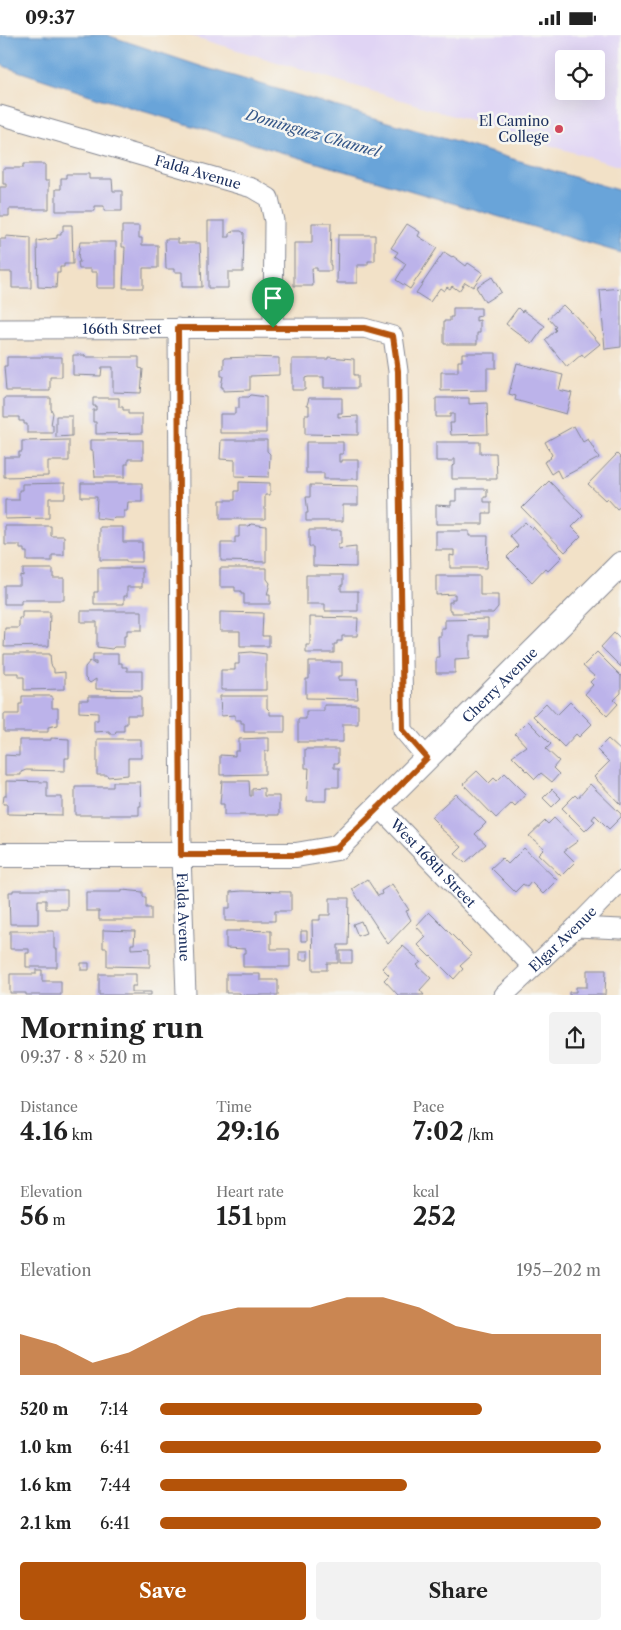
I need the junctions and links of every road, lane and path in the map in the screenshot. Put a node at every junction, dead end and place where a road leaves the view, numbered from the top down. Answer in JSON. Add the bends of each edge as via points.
{"nodes":[{"id":1,"x":0,"y":115,"type":"edge"},
{"id":2,"x":178,"y":328,"type":"junction"},
{"id":3,"x":273,"y":328,"type":"junction"},
{"id":4,"x":0,"y":329,"type":"edge"},
{"id":5,"x":621,"y":564,"type":"edge"},
{"id":6,"x":427,"y":758,"type":"junction"},
{"id":7,"x":379,"y":807,"type":"junction"},
{"id":8,"x":0,"y":855,"type":"edge"},
{"id":9,"x":181,"y":855,"type":"junction"},
{"id":10,"x":621,"y":881,"type":"edge"},
{"id":11,"x":576,"y":927,"type":"junction"},
{"id":12,"x":621,"y":929,"type":"edge"},
{"id":13,"x":533,"y":967,"type":"junction"},
{"id":14,"x":186,"y":995,"type":"edge"},
{"id":15,"x":504,"y":995,"type":"edge"}],
"edges":[{"from":1,"to":3,"type":"street","name":"Falda Avenue","via":[[252,188],[269,198],[274,221]]},
{"from":2,"to":3,"type":"street","name":"166th Street"},
{"from":2,"to":4,"type":"street","name":"166th Street"},
{"from":2,"to":9,"type":"street","name":"Falda Avenue"},
{"from":3,"to":6,"type":"street","name":"166th Street","via":[[364,328],[393,336],[398,371],[403,730]]},
{"from":5,"to":6,"type":"street","name":"Cherry Avenue"},
{"from":6,"to":7,"type":"street","name":"Cherry Avenue"},
{"from":7,"to":9,"type":"street","name":"West 168th Street","via":[[337,848],[296,855]]},
{"from":7,"to":13,"type":"street","name":"West 168th Street"},
{"from":8,"to":9,"type":"street","name":"West 168th Street"},
{"from":9,"to":14,"type":"street","name":"Falda Avenue"},
{"from":10,"to":11,"type":"street","name":"Elgar Avenue"},
{"from":11,"to":12,"type":"street"},
{"from":11,"to":13,"type":"street","name":"Elgar Avenue"},
{"from":13,"to":15,"type":"street","name":"Elgar Avenue"}]}
